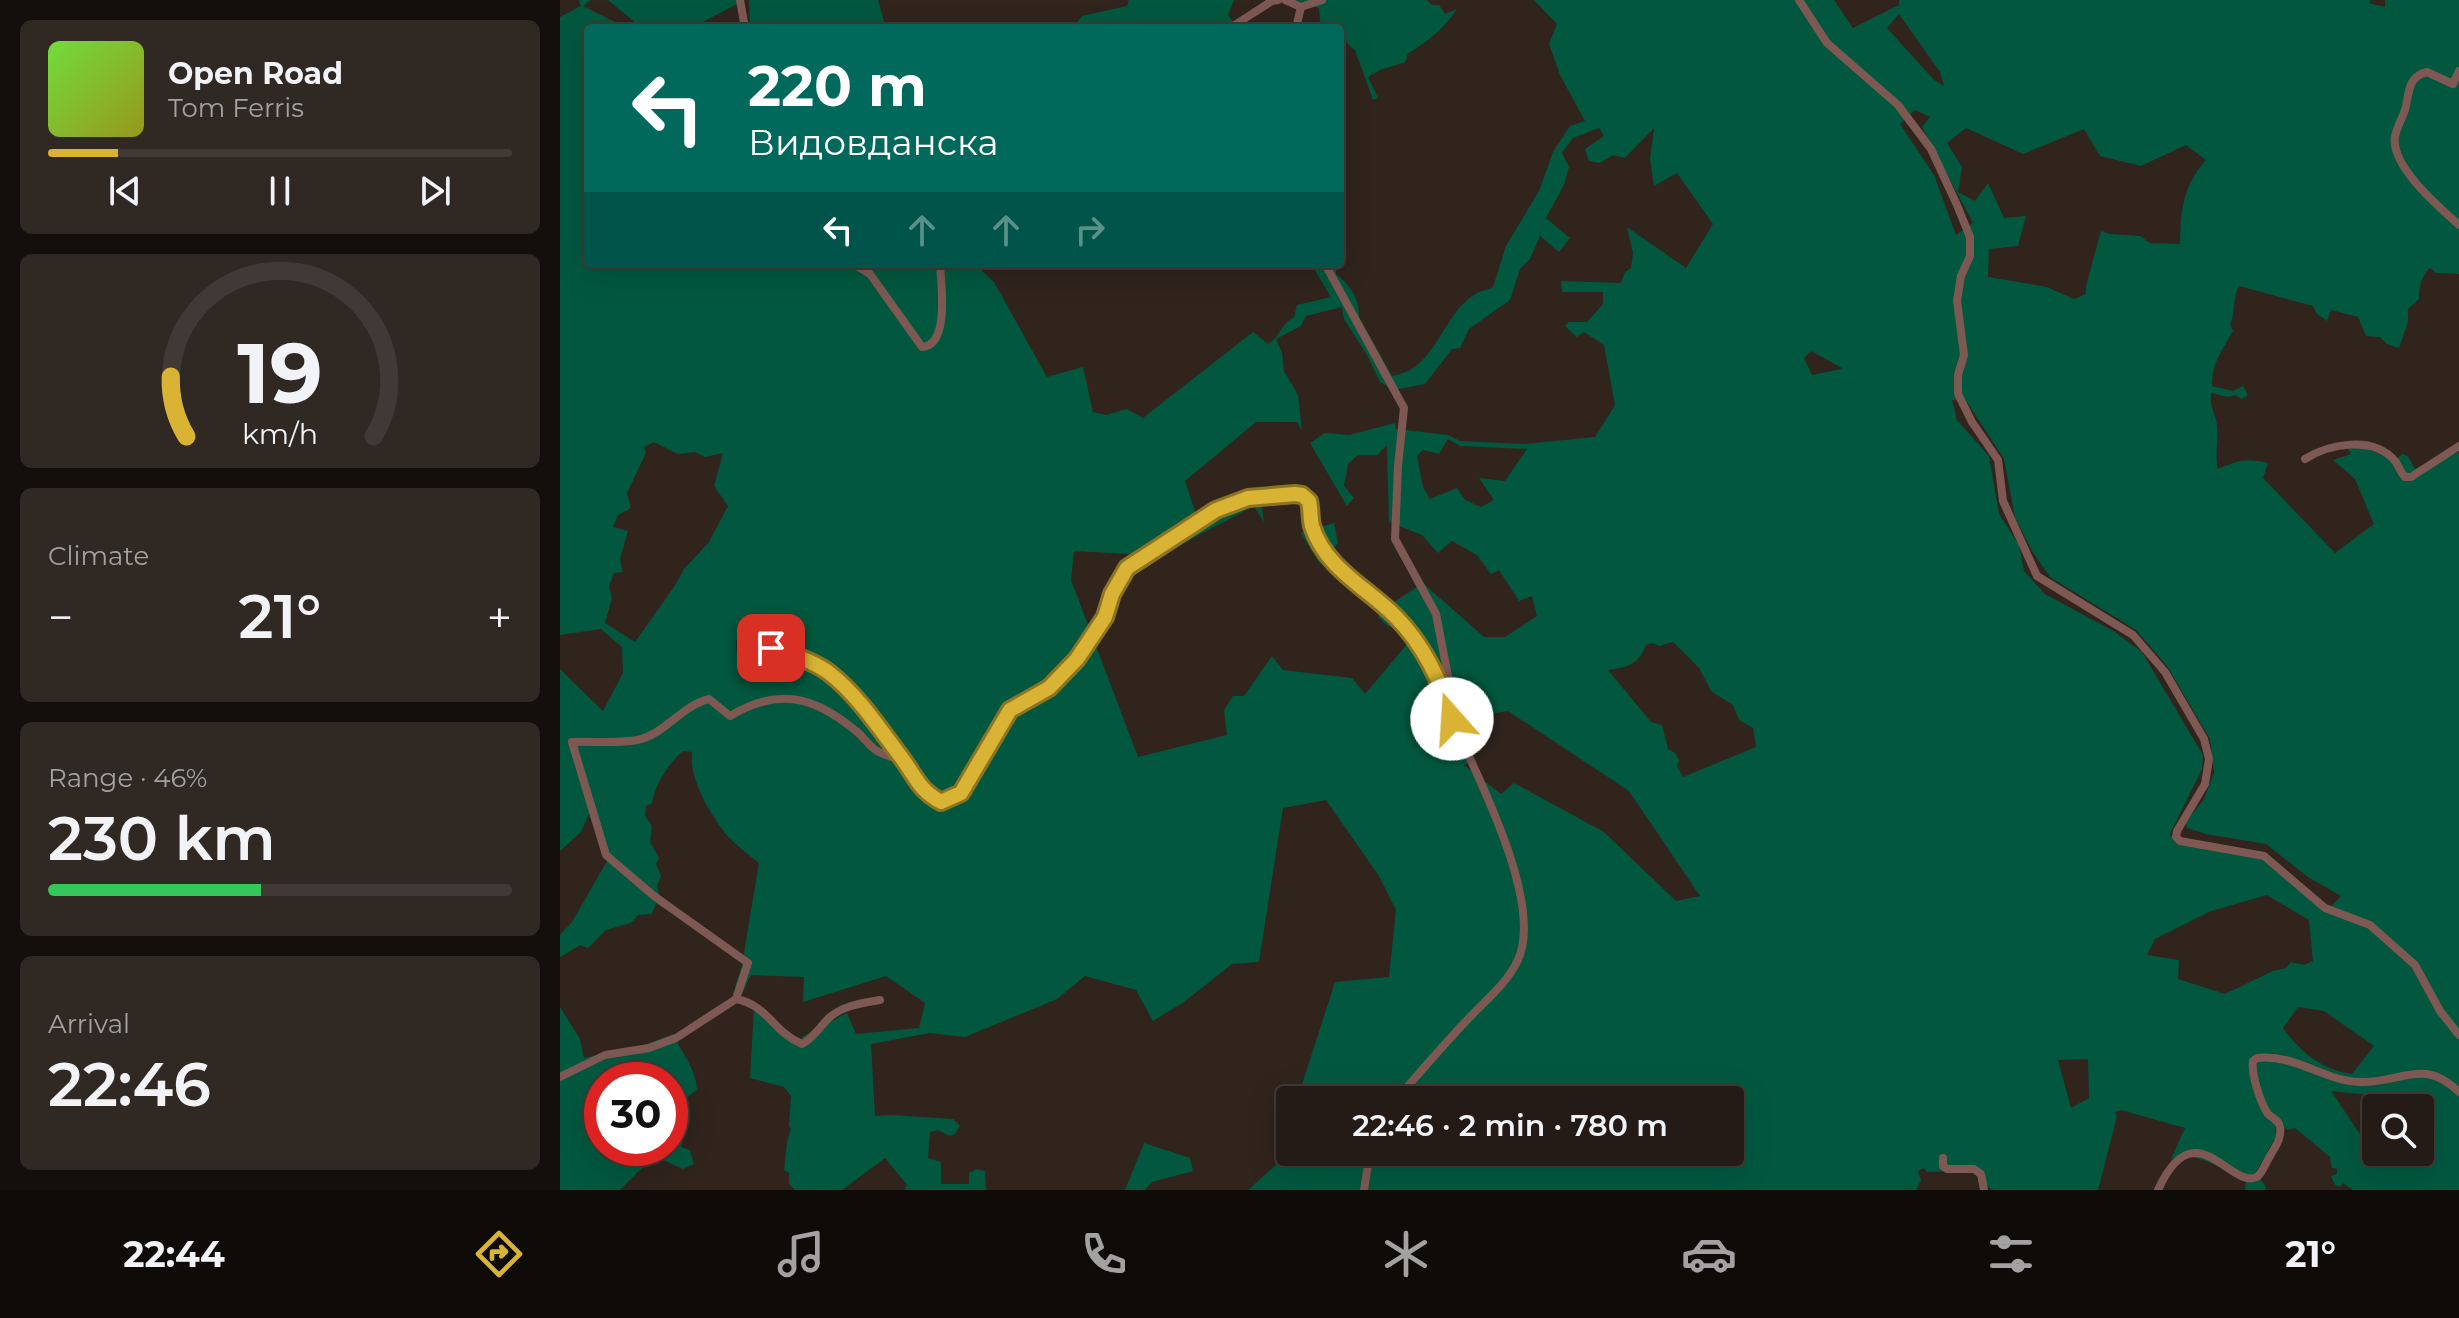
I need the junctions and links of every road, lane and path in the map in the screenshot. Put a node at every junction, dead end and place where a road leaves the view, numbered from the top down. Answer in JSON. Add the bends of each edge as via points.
{"nodes":[{"id":1,"x":740,"y":0,"type":"edge"},
{"id":2,"x":1278,"y":0,"type":"edge"},
{"id":3,"x":1285,"y":0,"type":"edge"},
{"id":4,"x":1322,"y":0,"type":"edge"},
{"id":5,"x":1799,"y":0,"type":"edge"},
{"id":6,"x":1301,"y":7,"type":"junction"},
{"id":7,"x":744,"y":24,"type":"edge"},
{"id":8,"x":1239,"y":24,"type":"edge"},
{"id":9,"x":1297,"y":24,"type":"edge"},
{"id":10,"x":2459,"y":71,"type":"edge"},
{"id":11,"x":2459,"y":225,"type":"edge"},
{"id":12,"x":860,"y":268,"type":"edge"},
{"id":13,"x":940,"y":268,"type":"edge"},
{"id":14,"x":1327,"y":268,"type":"edge"},
{"id":15,"x":2459,"y":446,"type":"edge"},
{"id":16,"x":2305,"y":459,"type":"dead end"},
{"id":17,"x":771,"y":648,"type":"dead end"},
{"id":18,"x":1452,"y":719,"type":"junction"},
{"id":19,"x":904,"y":761,"type":"junction"},
{"id":20,"x":736,"y":999,"type":"junction"},
{"id":21,"x":880,"y":1000,"type":"dead end"},
{"id":22,"x":2459,"y":1035,"type":"edge"},
{"id":23,"x":560,"y":1077,"type":"edge"},
{"id":24,"x":1409,"y":1086,"type":"edge"},
{"id":25,"x":2459,"y":1092,"type":"edge"},
{"id":26,"x":1943,"y":1158,"type":"dead end"},
{"id":27,"x":1368,"y":1166,"type":"edge"},
{"id":28,"x":1364,"y":1190,"type":"edge"},
{"id":29,"x":1984,"y":1190,"type":"edge"},
{"id":30,"x":2158,"y":1190,"type":"edge"}],
"edges":[{"from":1,"to":7,"type":"street"},
{"from":2,"to":8,"type":"street"},
{"from":3,"to":6,"type":"street"},
{"from":4,"to":6,"type":"street"},
{"from":5,"to":22,"type":"street","via":[[1827,43],[1898,105],[1931,149],[1957,205],[1970,237],[1957,301],[1964,355],[1958,394],[1998,460],[2003,501],[2037,576],[2133,635],[2165,672],[2204,739],[2209,759],[2205,784],[2176,837],[2264,856],[2330,911],[2370,925],[2415,965]]},
{"from":6,"to":9,"type":"street"},
{"from":10,"to":11,"type":"street","via":[[2453,84],[2427,72],[2417,76],[2395,136],[2416,184]]},
{"from":12,"to":13,"type":"street","via":[[922,347],[935,343],[938,335]]},
{"from":14,"to":18,"type":"street","via":[[1404,408],[1395,539],[1436,614]]},
{"from":15,"to":16,"type":"street","via":[[2411,477],[2379,450],[2357,444],[2320,449]]},
{"from":17,"to":19,"type":"street","via":[[826,671],[843,685]]},
{"from":18,"to":19,"type":"street","via":[[1433,667],[1418,644],[1328,559],[1311,522],[1309,501],[1295,494],[1248,498],[1216,510],[1127,568],[1105,617],[1077,659],[1049,688],[1010,710],[961,793],[941,802],[924,792]]},
{"from":18,"to":24,"type":"street","via":[[1514,865],[1524,934],[1518,961],[1496,991]]},
{"from":19,"to":20,"type":"street","via":[[876,751],[829,711],[783,698],[730,716],[709,699],[692,703],[638,740],[572,742],[606,855],[748,963]]},
{"from":20,"to":21,"type":"street","via":[[753,1002],[790,1040],[802,1044],[840,1010]]},
{"from":20,"to":23,"type":"street","via":[[676,1038],[605,1055]]},
{"from":25,"to":30,"type":"street","via":[[2428,1072],[2358,1082],[2305,1064],[2257,1058],[2252,1068],[2280,1131],[2260,1175],[2243,1179],[2187,1155],[2174,1161]]},
{"from":26,"to":29,"type":"street","via":[[1947,1169],[1981,1174]]},
{"from":27,"to":28,"type":"street"}]}
